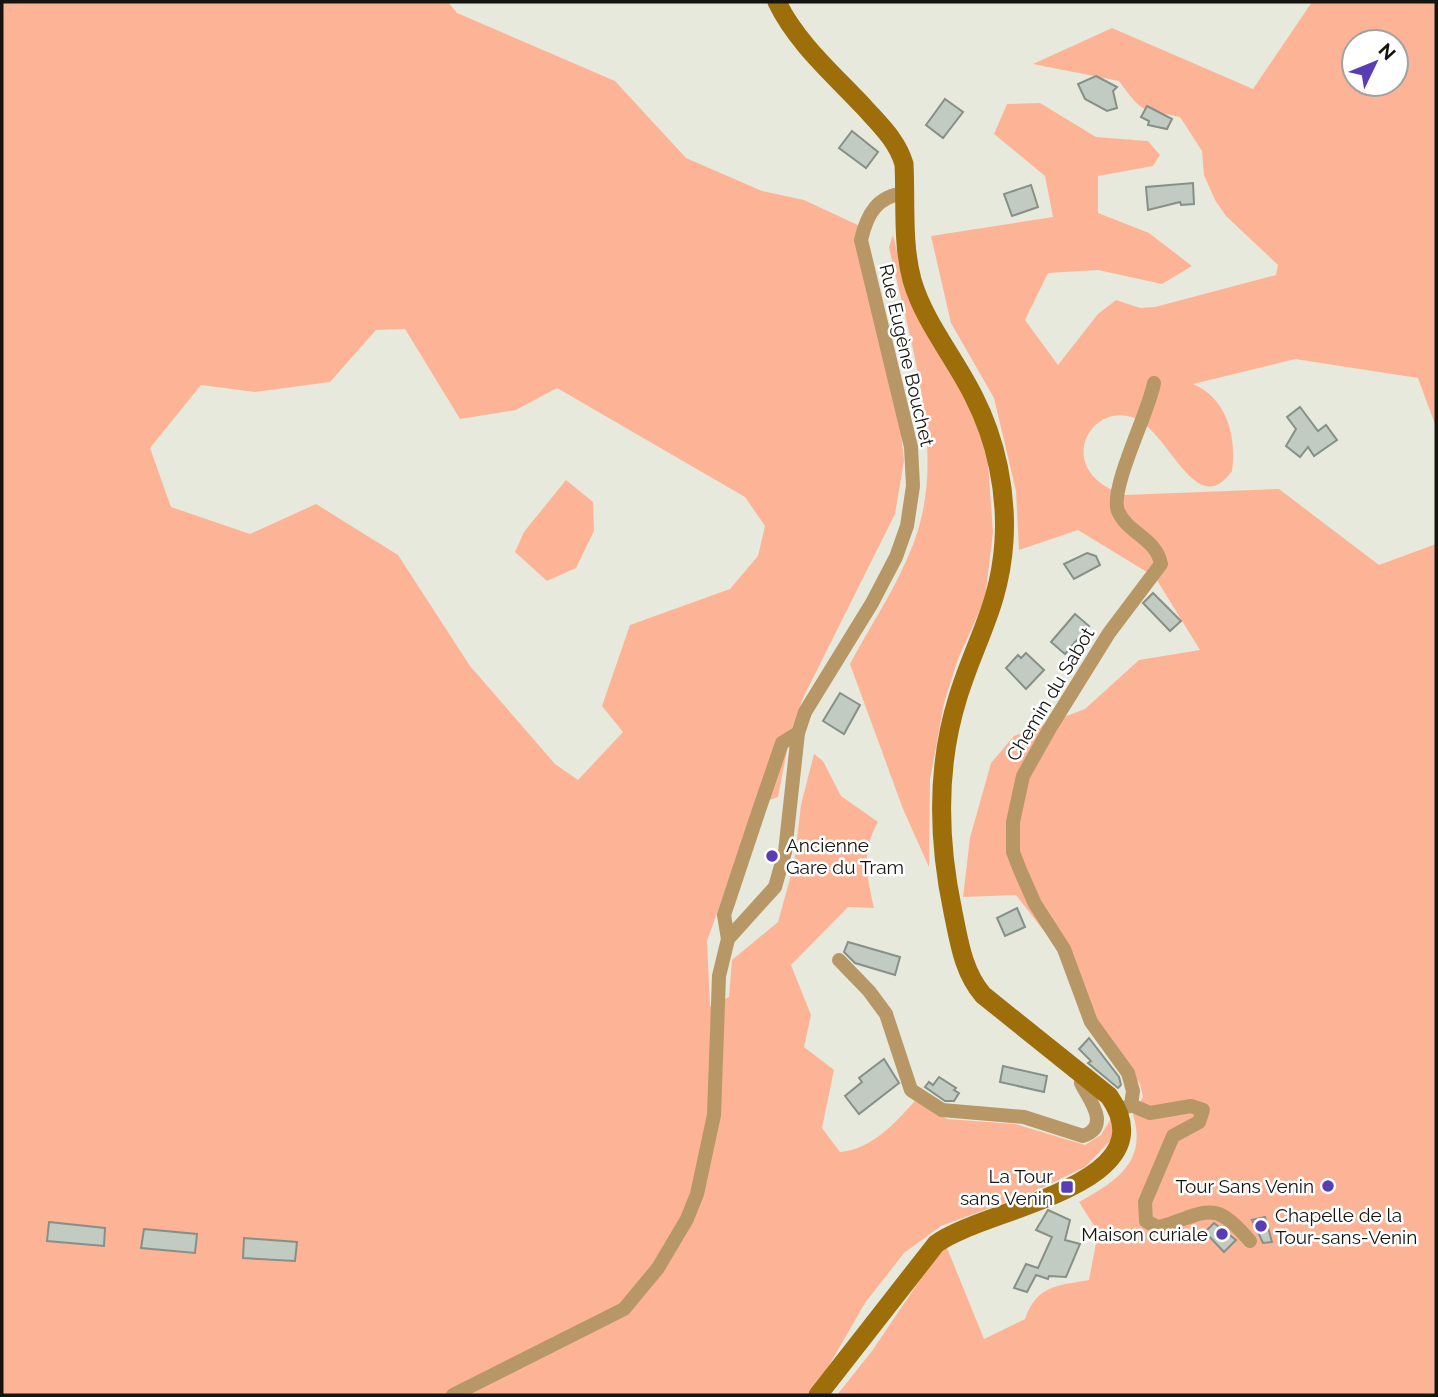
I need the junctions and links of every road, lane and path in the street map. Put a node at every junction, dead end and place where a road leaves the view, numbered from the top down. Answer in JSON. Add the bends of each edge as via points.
{"nodes":[{"id":1,"x":777,"y":2,"type":"edge"},
{"id":2,"x":905,"y":193,"type":"junction"},
{"id":3,"x":1154,"y":383,"type":"dead end"},
{"id":4,"x":798,"y":733,"type":"junction"},
{"id":5,"x":728,"y":939,"type":"junction"},
{"id":6,"x":839,"y":960,"type":"dead end"},
{"id":7,"x":1087,"y":1075,"type":"junction"},
{"id":8,"x":1125,"y":1108,"type":"junction"},
{"id":9,"x":1250,"y":1241,"type":"dead end"},
{"id":10,"x":453,"y":1395,"type":"edge"},
{"id":11,"x":818,"y":1395,"type":"edge"}],
"edges":[{"from":1,"to":2,"type":"main road","via":[[806,44],[895,142],[904,164]]},
{"from":2,"to":4,"type":"street","name":"Rue Eugène Bouchet","via":[[880,201],[865,219],[861,240],[911,447],[913,486],[907,526],[872,603],[820,683]]},
{"from":2,"to":7,"type":"main road","via":[[912,281],[984,419],[1004,511],[996,595],[958,697],[947,750],[941,842],[960,948],[975,986],[1002,1013]]},
{"from":3,"to":8,"type":"street","name":"Chemin du Sabot","via":[[1116,504],[1120,516],[1158,551],[1161,564],[1109,633],[1050,728],[1023,776],[1013,822],[1013,852],[1035,904],[1064,949],[1091,1022],[1128,1073],[1133,1091]]},
{"from":4,"to":5,"type":"street","via":[[782,743],[759,810],[724,915]]},
{"from":4,"to":5,"type":"street","via":[[782,871],[768,896]]},
{"from":5,"to":10,"type":"street","via":[[719,976],[718,1074],[711,1137],[697,1194],[676,1239],[641,1292],[624,1309]]},
{"from":6,"to":7,"type":"street","via":[[886,1014],[911,1090],[942,1110],[1024,1117],[1083,1136],[1090,1134],[1097,1122],[1094,1103],[1081,1083]]},
{"from":7,"to":8,"type":"main road"},
{"from":8,"to":9,"type":"street","via":[[1150,1113],[1191,1106],[1203,1110],[1199,1122],[1173,1136],[1145,1202],[1146,1221],[1157,1227],[1211,1212],[1231,1219]]},
{"from":8,"to":11,"type":"main road","via":[[1123,1134],[1111,1161],[1080,1181],[936,1244]]}]}
